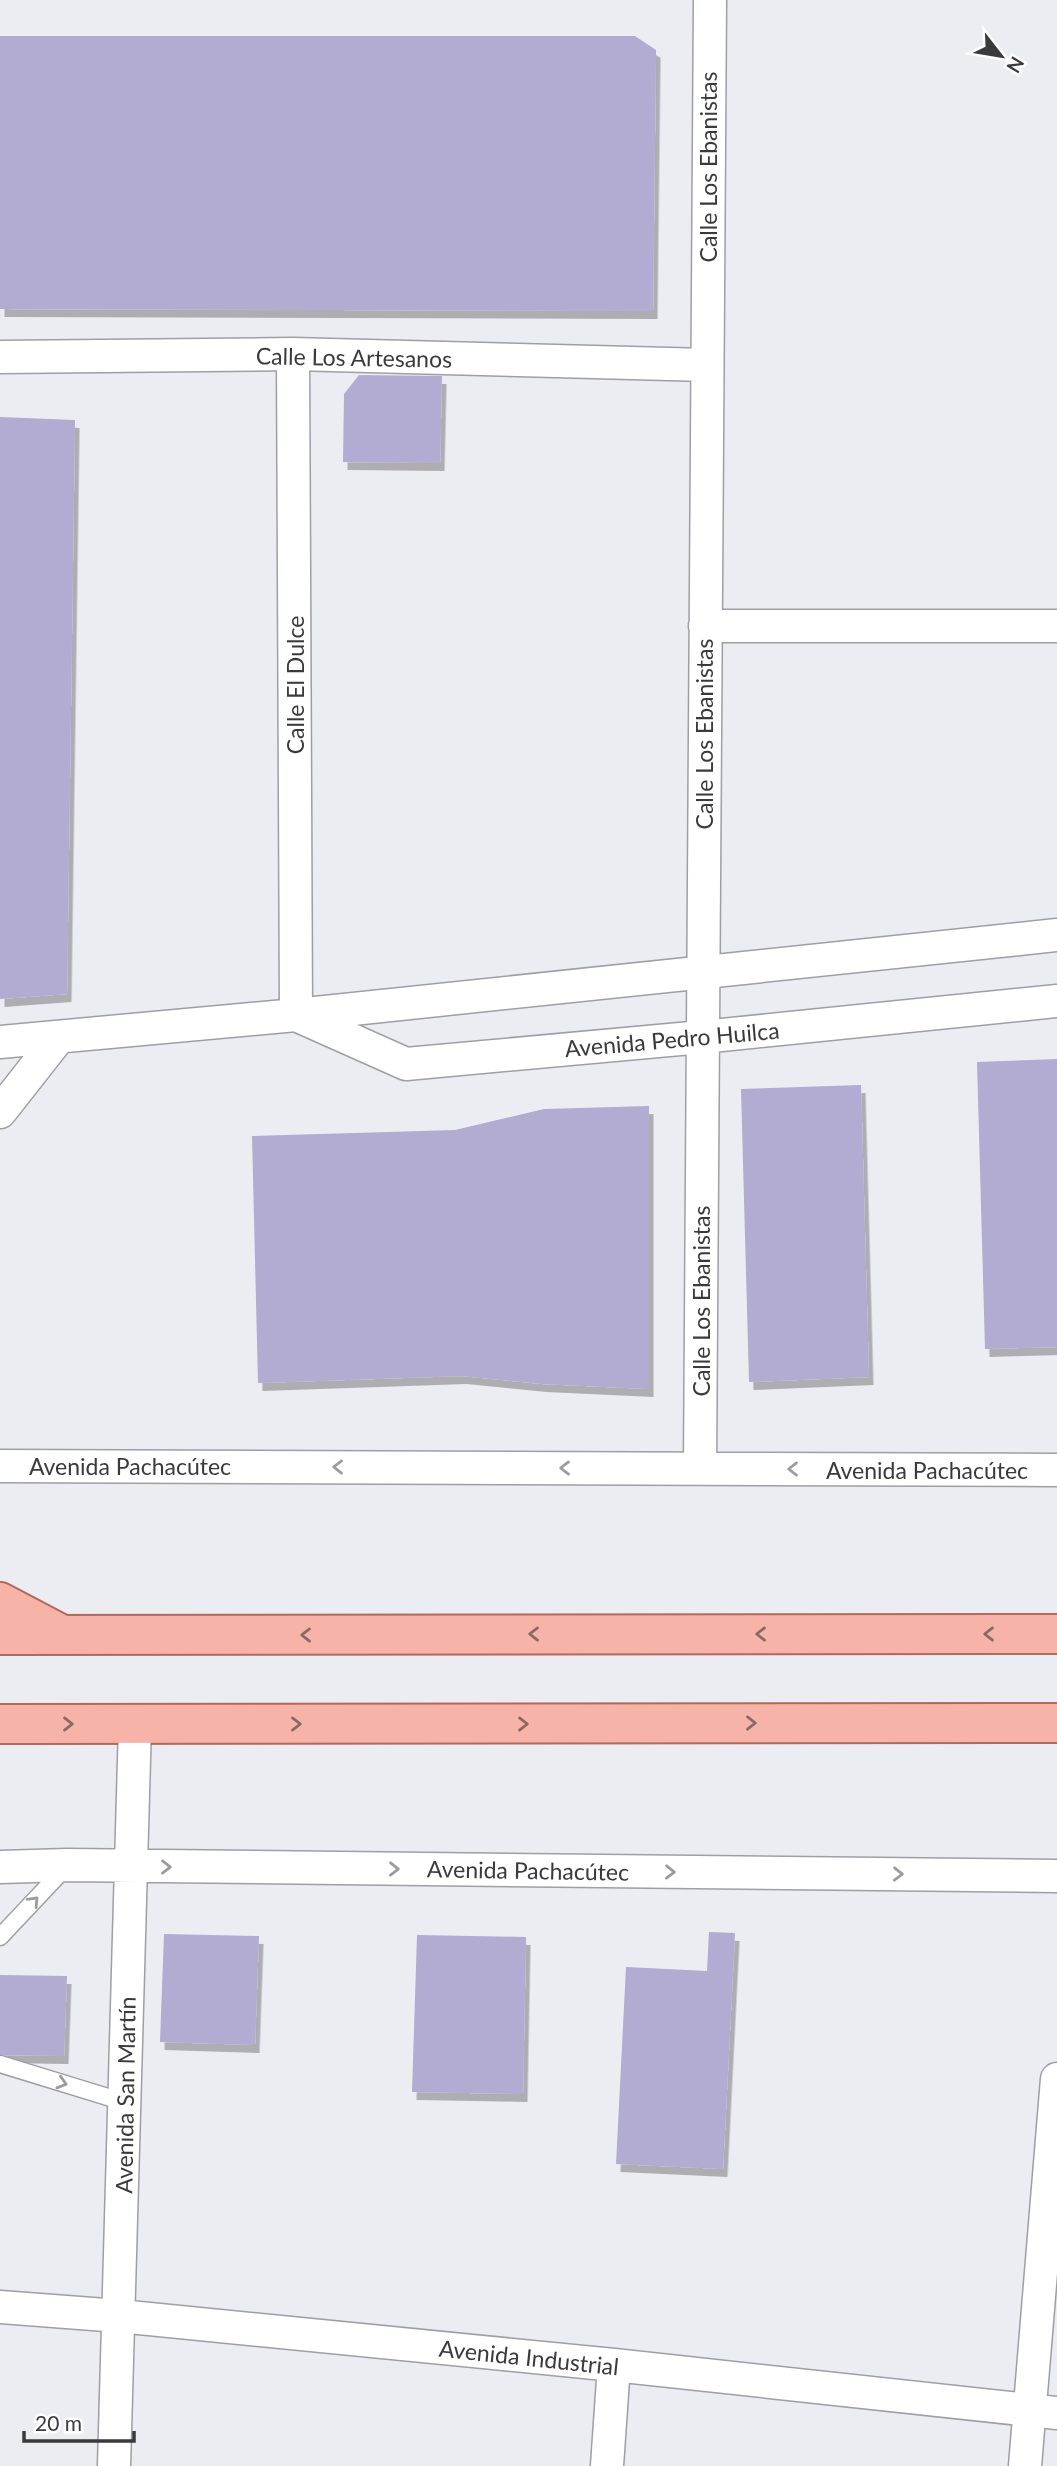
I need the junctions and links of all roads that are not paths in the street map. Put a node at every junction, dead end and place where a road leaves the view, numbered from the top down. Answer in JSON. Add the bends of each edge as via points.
{"nodes":[{"id":1,"x":709,"y":0,"type":"edge"},
{"id":2,"x":293,"y":355,"type":"junction"},
{"id":3,"x":0,"y":357,"type":"edge"},
{"id":4,"x":707,"y":365,"type":"junction"},
{"id":5,"x":705,"y":626,"type":"junction"},
{"id":6,"x":1057,"y":626,"type":"edge"},
{"id":7,"x":1057,"y":935,"type":"edge"},
{"id":8,"x":703,"y":971,"type":"junction"},
{"id":9,"x":1057,"y":1001,"type":"edge"},
{"id":10,"x":296,"y":1016,"type":"junction"},
{"id":11,"x":59,"y":1037,"type":"junction"},
{"id":12,"x":702,"y":1037,"type":"junction"},
{"id":13,"x":0,"y":1042,"type":"edge"},
{"id":14,"x":0,"y":1112,"type":"edge"},
{"id":15,"x":0,"y":1466,"type":"edge"},
{"id":16,"x":700,"y":1468,"type":"junction"},
{"id":17,"x":1057,"y":1471,"type":"edge"},
{"id":18,"x":0,"y":1602,"type":"edge"},
{"id":19,"x":0,"y":1634,"type":"edge"},
{"id":20,"x":1057,"y":1634,"type":"edge"},
{"id":21,"x":62,"y":1635,"type":"junction"},
{"id":22,"x":1057,"y":1723,"type":"edge"},
{"id":23,"x":0,"y":1724,"type":"edge"},
{"id":24,"x":135,"y":1724,"type":"junction"},
{"id":25,"x":67,"y":1865,"type":"junction"},
{"id":26,"x":130,"y":1866,"type":"junction"},
{"id":27,"x":0,"y":1867,"type":"edge"},
{"id":28,"x":1057,"y":1876,"type":"edge"},
{"id":29,"x":0,"y":1937,"type":"edge"},
{"id":30,"x":0,"y":2064,"type":"edge"},
{"id":31,"x":1057,"y":2078,"type":"edge"},
{"id":32,"x":124,"y":2102,"type":"junction"},
{"id":33,"x":0,"y":2307,"type":"edge"},
{"id":34,"x":119,"y":2316,"type":"junction"},
{"id":35,"x":614,"y":2365,"type":"junction"},
{"id":36,"x":1043,"y":2411,"type":"edge"},
{"id":37,"x":114,"y":2466,"type":"edge"},
{"id":38,"x":607,"y":2466,"type":"edge"},
{"id":39,"x":1025,"y":2466,"type":"edge"}],
"edges":[{"from":1,"to":4,"type":"street","name":"Calle Los Ebanistas"},
{"from":2,"to":3,"type":"street","name":"Calle Los Artesanos"},
{"from":2,"to":4,"type":"street","name":"Calle Los Artesanos"},
{"from":2,"to":10,"type":"street","name":"Calle El Dulce"},
{"from":4,"to":5,"type":"street","name":"Calle Los Ebanistas"},
{"from":5,"to":6,"type":"street"},
{"from":5,"to":8,"type":"street","name":"Calle Los Ebanistas"},
{"from":7,"to":8,"type":"street"},
{"from":8,"to":10,"type":"street"},
{"from":8,"to":12,"type":"street","name":"Calle Los Ebanistas"},
{"from":9,"to":12,"type":"street","name":"Avenida Pedro Huilca"},
{"from":10,"to":11,"type":"street"},
{"from":10,"to":12,"type":"street","name":"Avenida Pedro Huilca","via":[[406,1064]]},
{"from":11,"to":13,"type":"street"},
{"from":11,"to":14,"type":"street"},
{"from":12,"to":16,"type":"street","name":"Calle Los Ebanistas"},
{"from":16,"to":15,"type":"street","name":"Avenida Pachacútec","one_way":true},
{"from":17,"to":16,"type":"street","name":"Avenida Pachacútec","one_way":true},
{"from":18,"to":21,"type":"main road"},
{"from":19,"to":21,"type":"main road"},
{"from":20,"to":21,"type":"main road","one_way":true},
{"from":24,"to":22,"type":"main road","one_way":true},
{"from":23,"to":24,"type":"main road","one_way":true},
{"from":24,"to":26,"type":"street","name":"Avenida San Martín"},
{"from":25,"to":26,"type":"street","name":"Avenida Pachacútec"},
{"from":25,"to":27,"type":"street","name":"Avenida Pachacútec"},
{"from":29,"to":25,"type":"lane","one_way":true},
{"from":26,"to":28,"type":"street","name":"Avenida Pachacútec","one_way":true},
{"from":26,"to":32,"type":"street","name":"Avenida San Martín"},
{"from":30,"to":32,"type":"lane","one_way":true},
{"from":31,"to":36,"type":"street"},
{"from":32,"to":34,"type":"street","name":"Avenida San Martín"},
{"from":33,"to":34,"type":"street","name":"Avenida Industrial"},
{"from":34,"to":35,"type":"street","name":"Avenida Industrial"},
{"from":34,"to":37,"type":"street","name":"Avenida San Martín"},
{"from":35,"to":36,"type":"street","name":"Avenida Industrial"},
{"from":35,"to":38,"type":"street"},
{"from":36,"to":39,"type":"street"}]}
